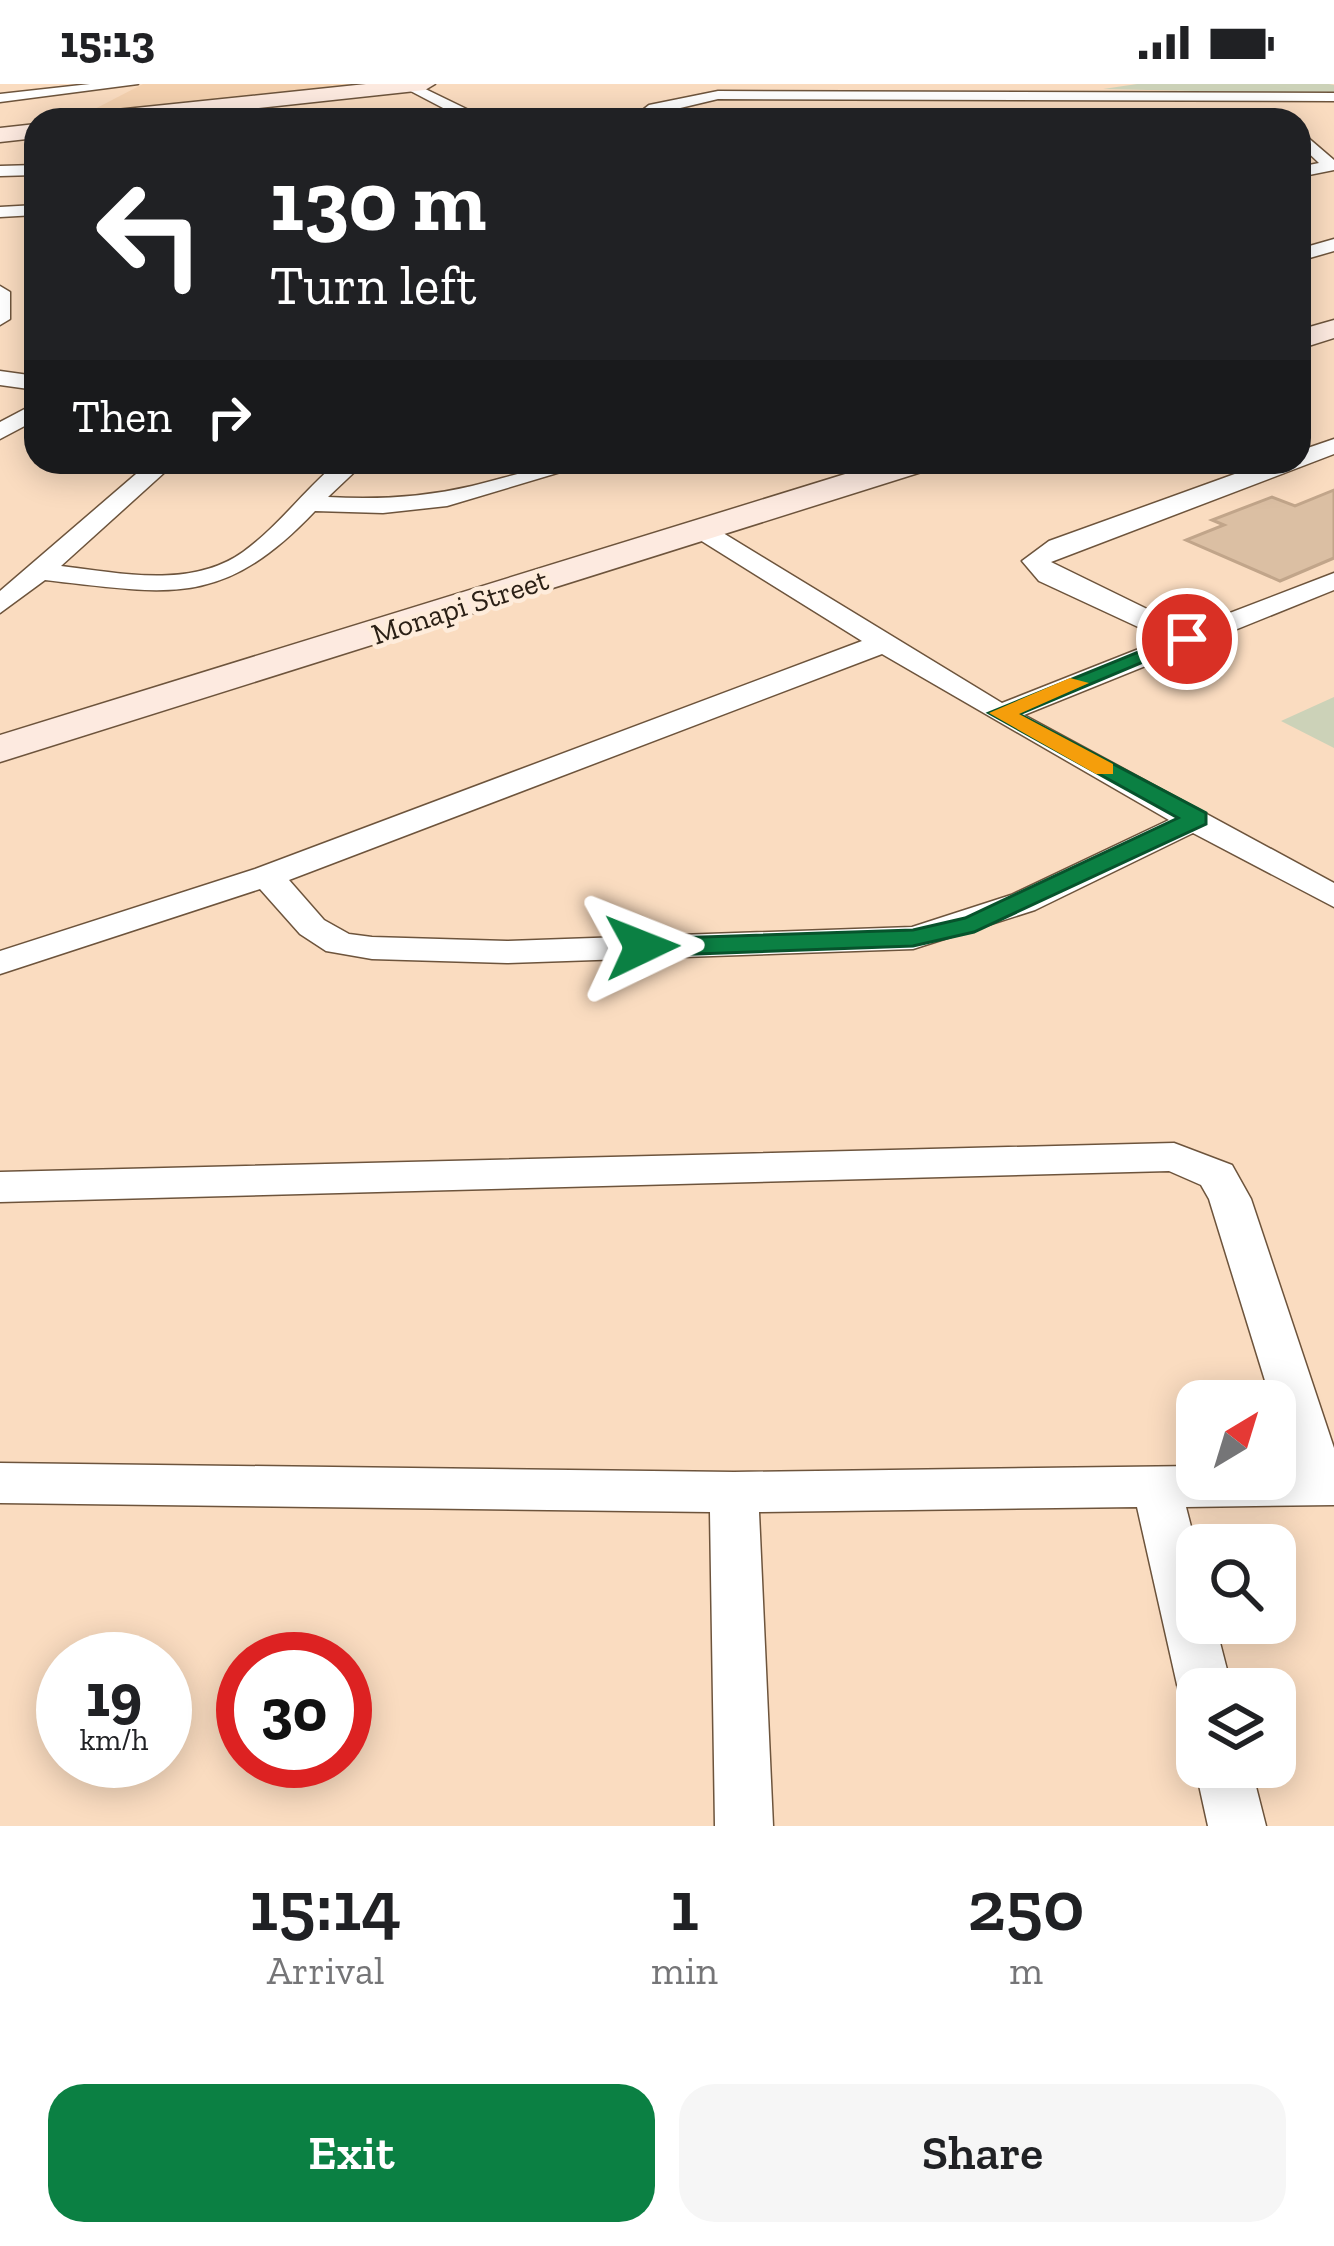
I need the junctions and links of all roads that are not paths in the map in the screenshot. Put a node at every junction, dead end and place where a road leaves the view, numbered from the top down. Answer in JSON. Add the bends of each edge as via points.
{"nodes":[{"id":1,"x":130,"y":84,"type":"edge"},
{"id":2,"x":466,"y":84,"type":"edge"},
{"id":3,"x":806,"y":84,"type":"edge"},
{"id":4,"x":1124,"y":84,"type":"edge"},
{"id":5,"x":416,"y":86,"type":"edge"},
{"id":6,"x":1049,"y":94,"type":"junction"},
{"id":7,"x":718,"y":95,"type":"junction"},
{"id":8,"x":1334,"y":97,"type":"edge"},
{"id":9,"x":0,"y":98,"type":"edge"},
{"id":10,"x":203,"y":108,"type":"edge"},
{"id":11,"x":232,"y":108,"type":"edge"},
{"id":12,"x":456,"y":108,"type":"edge"},
{"id":13,"x":654,"y":108,"type":"edge"},
{"id":14,"x":0,"y":145,"type":"edge"},
{"id":15,"x":1311,"y":146,"type":"edge"},
{"id":16,"x":1311,"y":170,"type":"edge"},
{"id":17,"x":7,"y":171,"type":"edge"},
{"id":18,"x":0,"y":292,"type":"edge"},
{"id":19,"x":0,"y":319,"type":"edge"},
{"id":20,"x":150,"y":474,"type":"edge"},
{"id":21,"x":340,"y":474,"type":"edge"},
{"id":22,"x":542,"y":474,"type":"edge"},
{"id":23,"x":881,"y":474,"type":"edge"},
{"id":24,"x":1257,"y":474,"type":"edge"},
{"id":25,"x":307,"y":503,"type":"junction"},
{"id":26,"x":701,"y":530,"type":"junction"},
{"id":27,"x":37,"y":572,"type":"junction"},
{"id":28,"x":1334,"y":581,"type":"edge"},
{"id":29,"x":0,"y":605,"type":"edge"},
{"id":30,"x":1187,"y":639,"type":"junction"},
{"id":31,"x":881,"y":644,"type":"junction"},
{"id":32,"x":1000,"y":713,"type":"junction"},
{"id":33,"x":0,"y":749,"type":"edge"},
{"id":34,"x":1197,"y":818,"type":"junction"},
{"id":35,"x":267,"y":876,"type":"junction"},
{"id":36,"x":1334,"y":897,"type":"edge"},
{"id":37,"x":0,"y":963,"type":"edge"},
{"id":38,"x":0,"y":1187,"type":"edge"},
{"id":39,"x":0,"y":1483,"type":"edge"},
{"id":40,"x":1328,"y":1485,"type":"edge"},
{"id":41,"x":1157,"y":1488,"type":"junction"},
{"id":42,"x":734,"y":1492,"type":"junction"},
{"id":43,"x":1199,"y":1668,"type":"edge"},
{"id":44,"x":1228,"y":1788,"type":"edge"},
{"id":45,"x":744,"y":1826,"type":"edge"},
{"id":46,"x":1237,"y":1826,"type":"edge"}],
"edges":[{"from":1,"to":9,"type":"street"},
{"from":2,"to":5,"type":"main road"},
{"from":3,"to":7,"type":"street"},
{"from":4,"to":6,"type":"street"},
{"from":5,"to":10,"type":"main road"},
{"from":5,"to":11,"type":"main road"},
{"from":5,"to":12,"type":"street"},
{"from":6,"to":7,"type":"street"},
{"from":6,"to":8,"type":"street"},
{"from":7,"to":13,"type":"street"},
{"from":14,"to":17,"type":"street"},
{"from":15,"to":16,"type":"street","via":[[1331,166]]},
{"from":18,"to":19,"type":"street"},
{"from":20,"to":27,"type":"street"},
{"from":21,"to":25,"type":"street"},
{"from":22,"to":25,"type":"street","via":[[437,505]]},
{"from":23,"to":26,"type":"main road","name":"Monapi Street"},
{"from":24,"to":30,"type":"street","via":[[1035,561],[1048,575]]},
{"from":25,"to":27,"type":"street","via":[[245,564],[216,574],[155,580]]},
{"from":26,"to":31,"type":"street"},
{"from":26,"to":33,"type":"main road","name":"Monapi Street"},
{"from":27,"to":29,"type":"street"},
{"from":28,"to":30,"type":"street"},
{"from":30,"to":32,"type":"street"},
{"from":31,"to":32,"type":"street"},
{"from":31,"to":35,"type":"street"},
{"from":32,"to":34,"type":"street"},
{"from":34,"to":35,"type":"street","via":[[974,924],[913,938],[507,952],[372,948],[339,943],[312,927]]},
{"from":34,"to":36,"type":"street"},
{"from":35,"to":37,"type":"street"},
{"from":38,"to":40,"type":"street","via":[[1174,1156],[1217,1175],[1230,1199]]},
{"from":39,"to":42,"type":"street"},
{"from":40,"to":41,"type":"street"},
{"from":41,"to":42,"type":"street"},
{"from":41,"to":43,"type":"street"},
{"from":42,"to":45,"type":"street"},
{"from":44,"to":46,"type":"street"}]}
